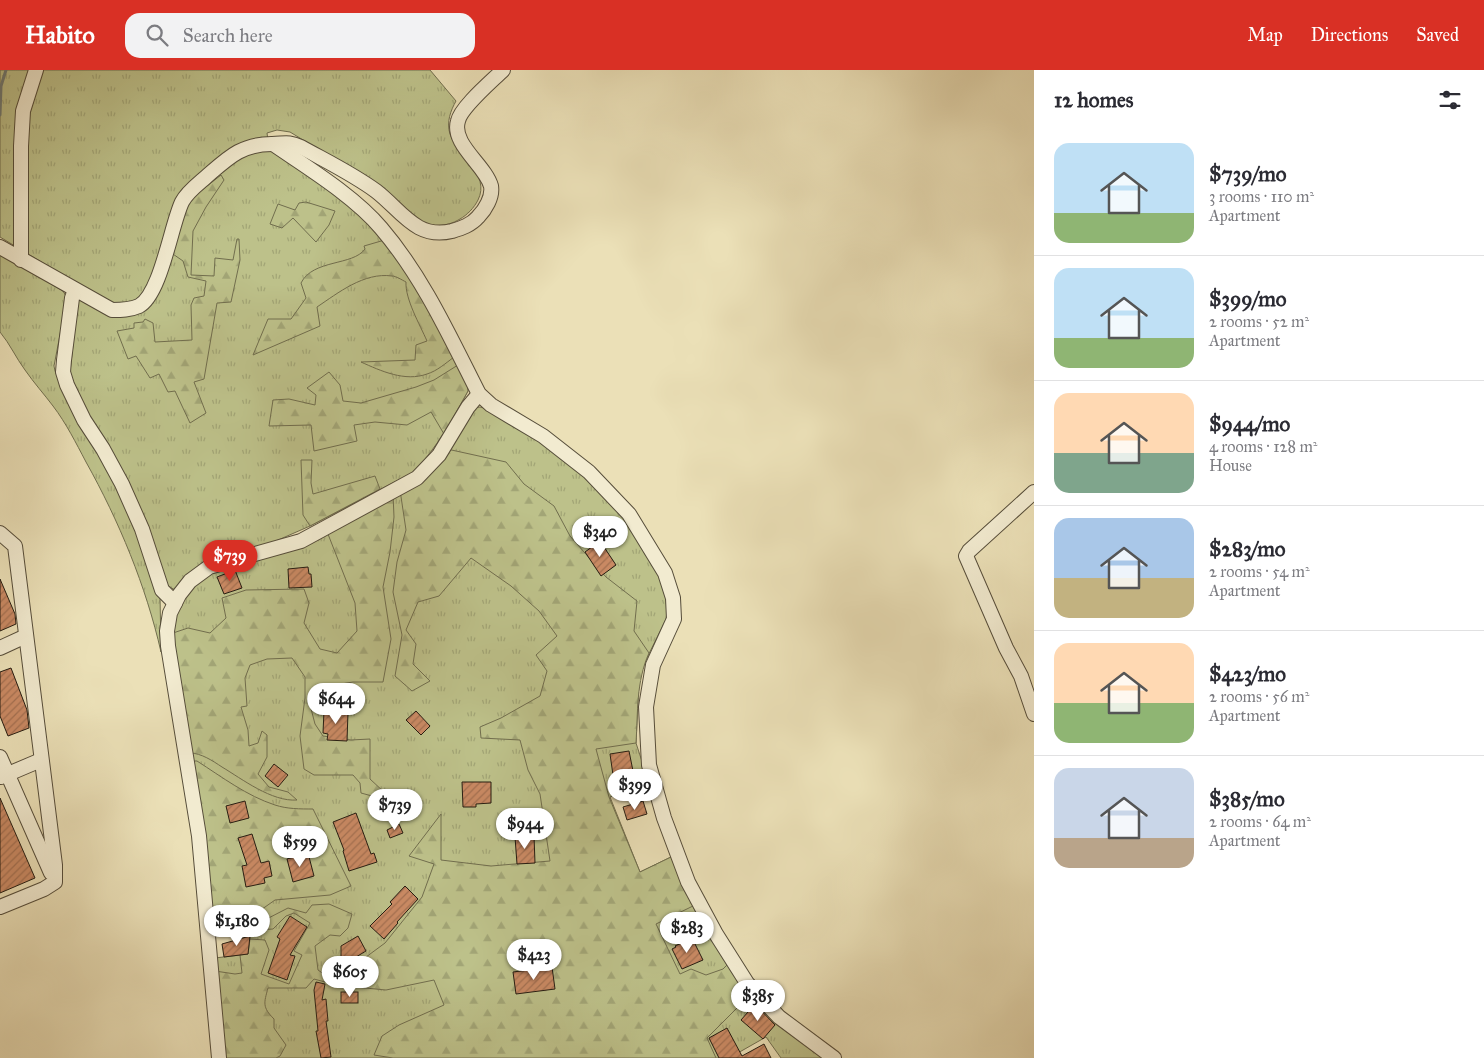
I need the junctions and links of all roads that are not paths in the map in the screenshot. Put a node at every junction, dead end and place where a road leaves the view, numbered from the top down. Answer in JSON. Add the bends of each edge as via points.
{"nodes":[{"id":1,"x":36,"y":70,"type":"edge"},
{"id":2,"x":503,"y":70,"type":"edge"},
{"id":3,"x":273,"y":144,"type":"junction"},
{"id":4,"x":0,"y":247,"type":"edge"},
{"id":5,"x":21,"y":260,"type":"junction"},
{"id":6,"x":75,"y":290,"type":"junction"},
{"id":7,"x":479,"y":394,"type":"junction"},
{"id":8,"x":1034,"y":492,"type":"edge"},
{"id":9,"x":0,"y":532,"type":"edge"},
{"id":10,"x":175,"y":602,"type":"junction"},
{"id":11,"x":26,"y":636,"type":"junction"},
{"id":12,"x":0,"y":648,"type":"edge"},
{"id":13,"x":1034,"y":714,"type":"edge"},
{"id":14,"x":0,"y":757,"type":"edge"},
{"id":15,"x":41,"y":760,"type":"junction"},
{"id":16,"x":4,"y":776,"type":"edge"},
{"id":17,"x":54,"y":882,"type":"junction"},
{"id":18,"x":0,"y":907,"type":"edge"},
{"id":19,"x":219,"y":1058,"type":"edge"},
{"id":20,"x":834,"y":1058,"type":"edge"}],
"edges":[{"from":1,"to":5,"type":"street","via":[[23,111],[20,146]]},
{"from":2,"to":3,"type":"street","via":[[465,108],[458,121],[458,138],[483,172],[491,187],[490,196],[483,212],[469,225],[448,232],[420,229],[376,191],[301,147],[284,142]]},
{"from":3,"to":6,"type":"street","via":[[248,146],[234,153],[192,188],[176,218],[164,263],[140,306],[112,310]]},
{"from":3,"to":7,"type":"street","via":[[355,203],[380,226],[412,267]]},
{"from":4,"to":5,"type":"street"},
{"from":5,"to":6,"type":"street"},
{"from":6,"to":10,"type":"street","via":[[64,360],[67,385],[122,484],[142,529],[162,590]]},
{"from":7,"to":10,"type":"street","via":[[439,455],[416,478],[301,540],[209,567],[190,581]]},
{"from":7,"to":20,"type":"street","via":[[491,405],[543,436],[589,472],[629,514],[665,574],[673,598],[674,619],[652,666],[646,707],[649,765],[664,818],[688,882],[747,983],[779,1017]]},
{"from":8,"to":13,"type":"street","via":[[966,556],[1021,676]]},
{"from":9,"to":11,"type":"street","via":[[14,546]]},
{"from":10,"to":19,"type":"street","via":[[166,631],[199,836]]},
{"from":11,"to":12,"type":"street"},
{"from":11,"to":15,"type":"street"},
{"from":14,"to":16,"type":"street"},
{"from":15,"to":16,"type":"street"},
{"from":15,"to":17,"type":"street"},
{"from":16,"to":17,"type":"street"},
{"from":17,"to":18,"type":"street"}]}
